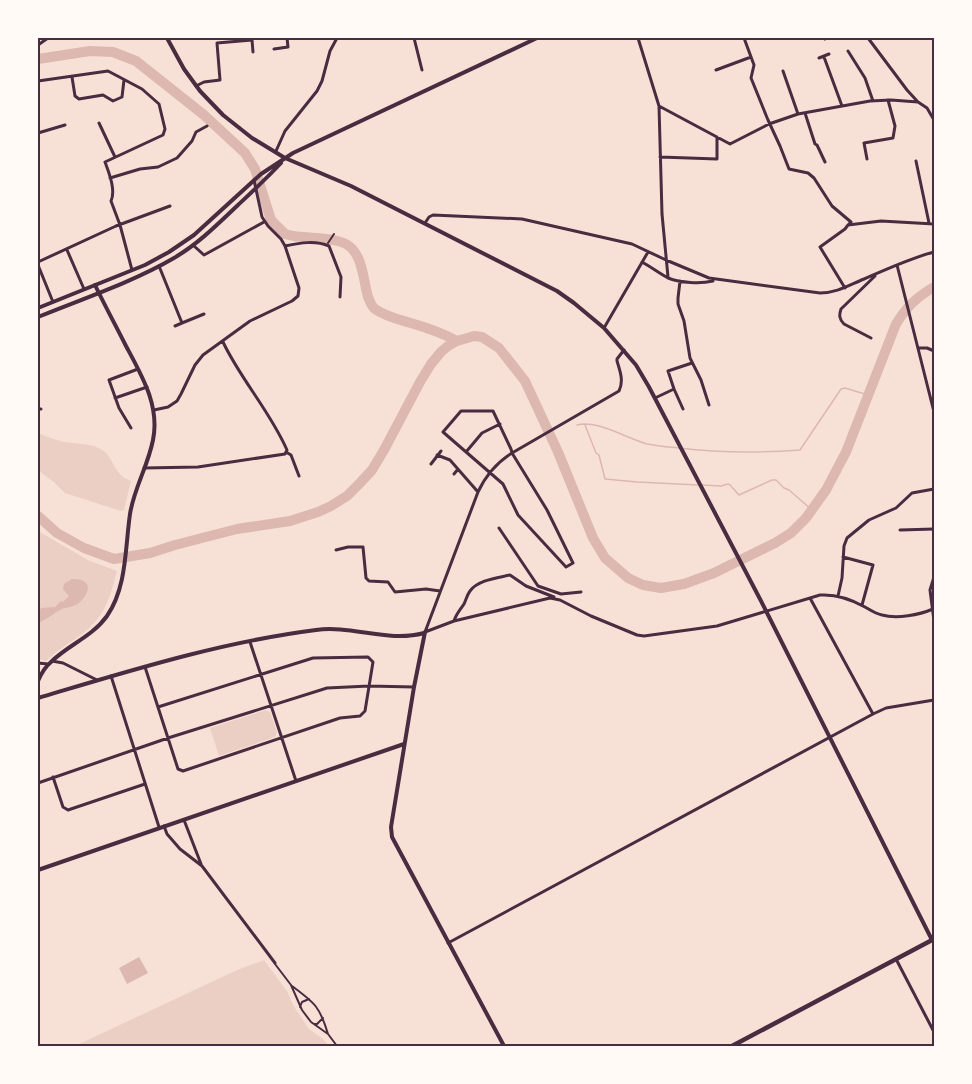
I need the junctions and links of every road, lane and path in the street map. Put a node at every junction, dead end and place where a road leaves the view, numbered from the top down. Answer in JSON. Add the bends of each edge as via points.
{"nodes":[{"id":1,"x":48,"y":38,"type":"edge"},
{"id":2,"x":167,"y":38,"type":"edge"},
{"id":3,"x":286,"y":38,"type":"edge"},
{"id":4,"x":337,"y":38,"type":"edge"},
{"id":5,"x":414,"y":38,"type":"edge"},
{"id":6,"x":537,"y":38,"type":"edge"},
{"id":7,"x":638,"y":38,"type":"edge"},
{"id":8,"x":744,"y":38,"type":"edge"},
{"id":9,"x":868,"y":38,"type":"edge"},
{"id":10,"x":252,"y":39,"type":"edge"},
{"id":11,"x":38,"y":45,"type":"edge"},
{"id":12,"x":274,"y":49,"type":"dead end"},
{"id":13,"x":848,"y":51,"type":"dead end"},
{"id":14,"x":253,"y":52,"type":"dead end"},
{"id":15,"x":829,"y":54,"type":"dead end"},
{"id":16,"x":751,"y":57,"type":"junction"},
{"id":17,"x":825,"y":57,"type":"junction"},
{"id":18,"x":819,"y":58,"type":"dead end"},
{"id":19,"x":422,"y":70,"type":"dead end"},
{"id":20,"x":716,"y":70,"type":"dead end"},
{"id":21,"x":783,"y":71,"type":"dead end"},
{"id":22,"x":72,"y":77,"type":"junction"},
{"id":23,"x":124,"y":80,"type":"junction"},
{"id":24,"x":38,"y":81,"type":"edge"},
{"id":25,"x":196,"y":86,"type":"junction"},
{"id":26,"x":888,"y":100,"type":"junction"},
{"id":27,"x":873,"y":101,"type":"junction"},
{"id":28,"x":918,"y":102,"type":"junction"},
{"id":29,"x":659,"y":106,"type":"junction"},
{"id":30,"x":842,"y":106,"type":"junction"},
{"id":31,"x":806,"y":113,"type":"junction"},
{"id":32,"x":798,"y":114,"type":"junction"},
{"id":33,"x":934,"y":120,"type":"edge"},
{"id":34,"x":99,"y":123,"type":"dead end"},
{"id":35,"x":769,"y":124,"type":"junction"},
{"id":36,"x":65,"y":125,"type":"dead end"},
{"id":37,"x":207,"y":126,"type":"dead end"},
{"id":38,"x":38,"y":133,"type":"edge"},
{"id":39,"x":717,"y":137,"type":"junction"},
{"id":40,"x":276,"y":151,"type":"junction"},
{"id":41,"x":115,"y":157,"type":"junction"},
{"id":42,"x":660,"y":157,"type":"junction"},
{"id":43,"x":285,"y":158,"type":"junction"},
{"id":44,"x":867,"y":159,"type":"dead end"},
{"id":45,"x":916,"y":160,"type":"dead end"},
{"id":46,"x":825,"y":162,"type":"dead end"},
{"id":47,"x":110,"y":178,"type":"junction"},
{"id":48,"x":255,"y":180,"type":"junction"},
{"id":49,"x":257,"y":188,"type":"junction"},
{"id":50,"x":170,"y":206,"type":"dead end"},
{"id":51,"x":265,"y":222,"type":"junction"},
{"id":52,"x":929,"y":223,"type":"junction"},
{"id":53,"x":934,"y":224,"type":"edge"},
{"id":54,"x":120,"y":225,"type":"junction"},
{"id":55,"x":424,"y":225,"type":"junction"},
{"id":56,"x":848,"y":225,"type":"junction"},
{"id":57,"x":334,"y":234,"type":"dead end"},
{"id":58,"x":327,"y":244,"type":"junction"},
{"id":59,"x":193,"y":245,"type":"junction"},
{"id":60,"x":285,"y":246,"type":"junction"},
{"id":61,"x":67,"y":249,"type":"junction"},
{"id":62,"x":648,"y":252,"type":"junction"},
{"id":63,"x":934,"y":252,"type":"edge"},
{"id":64,"x":38,"y":255,"type":"edge"},
{"id":65,"x":666,"y":260,"type":"junction"},
{"id":66,"x":642,"y":262,"type":"junction"},
{"id":67,"x":38,"y":263,"type":"edge"},
{"id":68,"x":159,"y":266,"type":"junction"},
{"id":69,"x":897,"y":266,"type":"junction"},
{"id":70,"x":132,"y":270,"type":"junction"},
{"id":71,"x":876,"y":274,"type":"junction"},
{"id":72,"x":668,"y":277,"type":"junction"},
{"id":73,"x":716,"y":280,"type":"junction"},
{"id":74,"x":680,"y":281,"type":"junction"},
{"id":75,"x":94,"y":285,"type":"junction"},
{"id":76,"x":844,"y":288,"type":"junction"},
{"id":77,"x":84,"y":289,"type":"junction"},
{"id":78,"x":98,"y":292,"type":"junction"},
{"id":79,"x":340,"y":297,"type":"dead end"},
{"id":80,"x":53,"y":302,"type":"junction"},
{"id":81,"x":38,"y":308,"type":"edge"},
{"id":82,"x":204,"y":314,"type":"dead end"},
{"id":83,"x":38,"y":317,"type":"edge"},
{"id":84,"x":182,"y":323,"type":"junction"},
{"id":85,"x":175,"y":326,"type":"dead end"},
{"id":86,"x":604,"y":328,"type":"junction"},
{"id":87,"x":871,"y":338,"type":"dead end"},
{"id":88,"x":223,"y":342,"type":"junction"},
{"id":89,"x":919,"y":346,"type":"junction"},
{"id":90,"x":624,"y":350,"type":"junction"},
{"id":91,"x":934,"y":351,"type":"edge"},
{"id":92,"x":692,"y":363,"type":"junction"},
{"id":93,"x":138,"y":369,"type":"junction"},
{"id":94,"x":147,"y":387,"type":"junction"},
{"id":95,"x":674,"y":389,"type":"junction"},
{"id":96,"x":115,"y":398,"type":"junction"},
{"id":97,"x":655,"y":398,"type":"junction"},
{"id":98,"x":709,"y":405,"type":"dead end"},
{"id":99,"x":683,"y":409,"type":"dead end"},
{"id":100,"x":154,"y":410,"type":"junction"},
{"id":101,"x":934,"y":412,"type":"edge"},
{"id":102,"x":500,"y":424,"type":"junction"},
{"id":103,"x":131,"y":428,"type":"dead end"},
{"id":104,"x":441,"y":451,"type":"dead end"},
{"id":105,"x":286,"y":452,"type":"junction"},
{"id":106,"x":466,"y":452,"type":"junction"},
{"id":107,"x":512,"y":453,"type":"junction"},
{"id":108,"x":437,"y":455,"type":"junction"},
{"id":109,"x":431,"y":464,"type":"dead end"},
{"id":110,"x":144,"y":468,"type":"junction"},
{"id":111,"x":458,"y":469,"type":"junction"},
{"id":112,"x":490,"y":472,"type":"junction"},
{"id":113,"x":454,"y":474,"type":"dead end"},
{"id":114,"x":299,"y":476,"type":"dead end"},
{"id":115,"x":934,"y":489,"type":"edge"},
{"id":116,"x":478,"y":492,"type":"junction"},
{"id":117,"x":499,"y":528,"type":"dead end"},
{"id":118,"x":934,"y":529,"type":"edge"},
{"id":119,"x":900,"y":530,"type":"dead end"},
{"id":120,"x":336,"y":550,"type":"dead end"},
{"id":121,"x":843,"y":557,"type":"junction"},
{"id":122,"x":934,"y":577,"type":"edge"},
{"id":123,"x":544,"y":590,"type":"junction"},
{"id":124,"x":440,"y":591,"type":"junction"},
{"id":125,"x":581,"y":592,"type":"dead end"},
{"id":126,"x":838,"y":596,"type":"junction"},
{"id":127,"x":555,"y":598,"type":"junction"},
{"id":128,"x":810,"y":598,"type":"junction"},
{"id":129,"x":862,"y":605,"type":"junction"},
{"id":130,"x":934,"y":608,"type":"edge"},
{"id":131,"x":765,"y":611,"type":"junction"},
{"id":132,"x":454,"y":621,"type":"junction"},
{"id":133,"x":934,"y":621,"type":"edge"},
{"id":134,"x":425,"y":632,"type":"junction"},
{"id":135,"x":250,"y":642,"type":"junction"},
{"id":136,"x":50,"y":662,"type":"junction"},
{"id":137,"x":38,"y":663,"type":"edge"},
{"id":138,"x":145,"y":666,"type":"junction"},
{"id":139,"x":261,"y":674,"type":"junction"},
{"id":140,"x":111,"y":676,"type":"junction"},
{"id":141,"x":38,"y":681,"type":"edge"},
{"id":142,"x":97,"y":681,"type":"junction"},
{"id":143,"x":369,"y":686,"type":"junction"},
{"id":144,"x":414,"y":687,"type":"junction"},
{"id":145,"x":38,"y":698,"type":"edge"},
{"id":146,"x":934,"y":700,"type":"edge"},
{"id":147,"x":271,"y":706,"type":"junction"},
{"id":148,"x":158,"y":707,"type":"junction"},
{"id":149,"x":873,"y":714,"type":"junction"},
{"id":150,"x":168,"y":738,"type":"junction"},
{"id":151,"x":282,"y":738,"type":"junction"},
{"id":152,"x":830,"y":738,"type":"junction"},
{"id":153,"x":404,"y":744,"type":"junction"},
{"id":154,"x":134,"y":750,"type":"junction"},
{"id":155,"x":54,"y":777,"type":"junction"},
{"id":156,"x":296,"y":781,"type":"junction"},
{"id":157,"x":38,"y":783,"type":"edge"},
{"id":158,"x":145,"y":784,"type":"junction"},
{"id":159,"x":184,"y":819,"type":"junction"},
{"id":160,"x":162,"y":827,"type":"junction"},
{"id":161,"x":202,"y":866,"type":"junction"},
{"id":162,"x":38,"y":870,"type":"edge"},
{"id":163,"x":933,"y":939,"type":"edge"},
{"id":164,"x":448,"y":943,"type":"junction"},
{"id":165,"x":896,"y":959,"type":"junction"},
{"id":166,"x":274,"y":963,"type":"joint"},
{"id":167,"x":291,"y":985,"type":"junction"},
{"id":168,"x":310,"y":999,"type":"junction"},
{"id":169,"x":300,"y":1006,"type":"junction"},
{"id":170,"x":323,"y":1018,"type":"junction"},
{"id":171,"x":314,"y":1024,"type":"junction"},
{"id":172,"x":934,"y":1032,"type":"edge"},
{"id":173,"x":328,"y":1035,"type":"junction"},
{"id":174,"x":337,"y":1047,"type":"edge"},
{"id":175,"x":504,"y":1047,"type":"edge"},
{"id":176,"x":732,"y":1047,"type":"edge"}],
"edges":[{"from":1,"to":11,"type":"street"},
{"from":2,"to":25,"type":"main road"},
{"from":3,"to":12,"type":"street","via":[[288,47]]},
{"from":4,"to":40,"type":"street","via":[[317,91],[285,131]]},
{"from":5,"to":19,"type":"street"},
{"from":6,"to":43,"type":"main road"},
{"from":7,"to":29,"type":"street"},
{"from":8,"to":16,"type":"street"},
{"from":9,"to":28,"type":"street"},
{"from":10,"to":14,"type":"street"},
{"from":10,"to":25,"type":"street","via":[[218,43],[220,80]]},
{"from":13,"to":27,"type":"street","via":[[865,78]]},
{"from":15,"to":17,"type":"street"},
{"from":16,"to":20,"type":"street"},
{"from":16,"to":35,"type":"street","via":[[752,78]]},
{"from":17,"to":18,"type":"street"},
{"from":17,"to":30,"type":"street"},
{"from":21,"to":32,"type":"street"},
{"from":22,"to":23,"type":"street","via":[[108,71]]},
{"from":22,"to":23,"type":"street","via":[[79,99],[103,95],[113,101],[122,97]]},
{"from":22,"to":24,"type":"street"},
{"from":23,"to":41,"type":"street","via":[[159,104],[165,129],[163,135]]},
{"from":25,"to":40,"type":"main road","via":[[241,131]]},
{"from":26,"to":27,"type":"street"},
{"from":26,"to":28,"type":"street"},
{"from":26,"to":44,"type":"street","via":[[895,126],[893,138],[864,143]]},
{"from":27,"to":30,"type":"street"},
{"from":28,"to":33,"type":"street"},
{"from":29,"to":39,"type":"street"},
{"from":29,"to":42,"type":"street"},
{"from":30,"to":31,"type":"street"},
{"from":31,"to":32,"type":"street"},
{"from":31,"to":46,"type":"street"},
{"from":32,"to":35,"type":"street"},
{"from":34,"to":41,"type":"street"},
{"from":35,"to":39,"type":"street","via":[[730,144]]},
{"from":35,"to":56,"type":"street","via":[[789,170],[814,178],[832,206],[851,222]]},
{"from":36,"to":38,"type":"street"},
{"from":37,"to":47,"type":"street","via":[[196,132],[177,158],[158,167]]},
{"from":39,"to":42,"type":"street","via":[[717,159]]},
{"from":40,"to":43,"type":"main road"},
{"from":41,"to":47,"type":"street","via":[[105,162]]},
{"from":42,"to":65,"type":"street"},
{"from":43,"to":48,"type":"main road"},
{"from":43,"to":49,"type":"main road"},
{"from":43,"to":55,"type":"main road","via":[[351,186]]},
{"from":45,"to":52,"type":"street"},
{"from":47,"to":54,"type":"street","via":[[111,201]]},
{"from":48,"to":49,"type":"street"},
{"from":48,"to":70,"type":"main road","via":[[194,235]]},
{"from":49,"to":51,"type":"street"},
{"from":49,"to":59,"type":"main road"},
{"from":50,"to":54,"type":"street"},
{"from":51,"to":59,"type":"street","via":[[204,255]]},
{"from":51,"to":60,"type":"street"},
{"from":52,"to":53,"type":"street"},
{"from":52,"to":56,"type":"street","via":[[881,220]]},
{"from":54,"to":61,"type":"street"},
{"from":54,"to":70,"type":"street"},
{"from":55,"to":62,"type":"street","via":[[433,215],[522,219],[622,241]]},
{"from":55,"to":86,"type":"main road","via":[[557,291]]},
{"from":56,"to":76,"type":"street","via":[[820,247]]},
{"from":57,"to":58,"type":"street"},
{"from":58,"to":60,"type":"street","via":[[304,242]]},
{"from":58,"to":79,"type":"street","via":[[341,277]]},
{"from":59,"to":68,"type":"main road"},
{"from":60,"to":88,"type":"street","via":[[299,288],[296,298],[250,321]]},
{"from":61,"to":67,"type":"street"},
{"from":61,"to":77,"type":"street"},
{"from":62,"to":65,"type":"street"},
{"from":62,"to":66,"type":"street"},
{"from":63,"to":69,"type":"street"},
{"from":64,"to":67,"type":"street"},
{"from":65,"to":72,"type":"street"},
{"from":65,"to":73,"type":"street"},
{"from":66,"to":72,"type":"street"},
{"from":66,"to":86,"type":"street"},
{"from":67,"to":80,"type":"street"},
{"from":68,"to":78,"type":"main road"},
{"from":68,"to":84,"type":"street"},
{"from":69,"to":71,"type":"street"},
{"from":69,"to":89,"type":"street"},
{"from":70,"to":75,"type":"main road"},
{"from":71,"to":76,"type":"street"},
{"from":71,"to":87,"type":"street","via":[[839,315],[844,324]]},
{"from":72,"to":74,"type":"street"},
{"from":73,"to":74,"type":"street"},
{"from":73,"to":76,"type":"street","via":[[820,293]]},
{"from":74,"to":92,"type":"street","via":[[678,304]]},
{"from":75,"to":77,"type":"main road"},
{"from":75,"to":78,"type":"main road"},
{"from":77,"to":80,"type":"main road"},
{"from":78,"to":83,"type":"main road"},
{"from":78,"to":93,"type":"main road"},
{"from":80,"to":81,"type":"main road"},
{"from":82,"to":84,"type":"street"},
{"from":84,"to":85,"type":"street"},
{"from":86,"to":90,"type":"main road"},
{"from":88,"to":100,"type":"street","via":[[198,360],[177,401]]},
{"from":88,"to":105,"type":"street","via":[[280,434]]},
{"from":89,"to":91,"type":"street"},
{"from":89,"to":101,"type":"street"},
{"from":90,"to":97,"type":"main road"},
{"from":90,"to":107,"type":"street","via":[[617,359],[622,380],[619,391]]},
{"from":92,"to":95,"type":"street","via":[[668,371]]},
{"from":92,"to":98,"type":"street"},
{"from":93,"to":94,"type":"main road"},
{"from":93,"to":96,"type":"street","via":[[109,381]]},
{"from":94,"to":96,"type":"street"},
{"from":94,"to":100,"type":"main road"},
{"from":95,"to":97,"type":"street"},
{"from":95,"to":99,"type":"street"},
{"from":96,"to":103,"type":"street"},
{"from":97,"to":131,"type":"main road"},
{"from":100,"to":110,"type":"main road","via":[[154,438]]},
{"from":102,"to":106,"type":"street","via":[[482,432]]},
{"from":102,"to":106,"type":"street","via":[[493,411],[461,411],[443,432]]},
{"from":102,"to":107,"type":"street"},
{"from":104,"to":108,"type":"street"},
{"from":105,"to":110,"type":"street","via":[[198,467]]},
{"from":105,"to":114,"type":"street"},
{"from":106,"to":112,"type":"street"},
{"from":107,"to":112,"type":"street"},
{"from":107,"to":112,"type":"street","via":[[573,562],[566,567],[518,515],[503,484]]},
{"from":108,"to":109,"type":"street"},
{"from":108,"to":111,"type":"street","via":[[450,460]]},
{"from":110,"to":136,"type":"main road","via":[[132,502],[117,596],[106,617],[90,634]]},
{"from":111,"to":113,"type":"street"},
{"from":111,"to":116,"type":"street"},
{"from":112,"to":116,"type":"street"},
{"from":115,"to":121,"type":"street","via":[[912,493],[896,508],[869,520],[847,538]]},
{"from":116,"to":124,"type":"street"},
{"from":117,"to":123,"type":"street"},
{"from":118,"to":119,"type":"street"},
{"from":120,"to":124,"type":"street","via":[[363,547],[366,578],[388,582],[395,592]]},
{"from":121,"to":126,"type":"street"},
{"from":121,"to":129,"type":"street","via":[[873,565]]},
{"from":122,"to":130,"type":"street","via":[[930,590]]},
{"from":123,"to":125,"type":"street","via":[[561,594]]},
{"from":123,"to":127,"type":"street"},
{"from":123,"to":132,"type":"street","via":[[526,586],[510,575],[480,583],[470,592]]},
{"from":124,"to":134,"type":"street"},
{"from":126,"to":128,"type":"street"},
{"from":126,"to":129,"type":"street"},
{"from":127,"to":131,"type":"street","via":[[644,636],[717,626]]},
{"from":127,"to":132,"type":"street"},
{"from":128,"to":131,"type":"street"},
{"from":128,"to":149,"type":"street"},
{"from":129,"to":130,"type":"street","via":[[888,616]]},
{"from":130,"to":133,"type":"street"},
{"from":131,"to":152,"type":"main road"},
{"from":132,"to":134,"type":"street"},
{"from":134,"to":135,"type":"main road","via":[[393,636],[325,629]]},
{"from":134,"to":144,"type":"main road"},
{"from":135,"to":138,"type":"main road"},
{"from":135,"to":139,"type":"street"},
{"from":136,"to":137,"type":"street"},
{"from":136,"to":141,"type":"main road"},
{"from":136,"to":142,"type":"street","via":[[63,663]]},
{"from":138,"to":140,"type":"main road"},
{"from":138,"to":148,"type":"street"},
{"from":139,"to":143,"type":"street","via":[[313,658],[368,657],[373,662]]},
{"from":139,"to":147,"type":"street"},
{"from":139,"to":148,"type":"street"},
{"from":140,"to":142,"type":"main road"},
{"from":140,"to":154,"type":"street"},
{"from":142,"to":145,"type":"main road"},
{"from":143,"to":144,"type":"street"},
{"from":143,"to":147,"type":"street","via":[[327,688]]},
{"from":143,"to":151,"type":"street","via":[[365,711],[360,716],[340,718]]},
{"from":144,"to":153,"type":"main road"},
{"from":146,"to":149,"type":"street"},
{"from":147,"to":150,"type":"street"},
{"from":147,"to":151,"type":"street"},
{"from":148,"to":150,"type":"street"},
{"from":149,"to":152,"type":"street"},
{"from":150,"to":151,"type":"street","via":[[178,769],[183,771]]},
{"from":150,"to":154,"type":"street"},
{"from":151,"to":156,"type":"street"},
{"from":152,"to":163,"type":"main road"},
{"from":152,"to":164,"type":"street"},
{"from":153,"to":156,"type":"main road"},
{"from":153,"to":164,"type":"main road","via":[[392,837]]},
{"from":154,"to":155,"type":"street"},
{"from":154,"to":158,"type":"street"},
{"from":155,"to":157,"type":"street"},
{"from":155,"to":158,"type":"street","via":[[63,807],[68,810]]},
{"from":156,"to":159,"type":"main road"},
{"from":158,"to":160,"type":"street"},
{"from":159,"to":160,"type":"main road"},
{"from":159,"to":161,"type":"street"},
{"from":160,"to":161,"type":"street","via":[[180,849]]},
{"from":160,"to":162,"type":"main road"},
{"from":161,"to":166,"type":"street"},
{"from":163,"to":165,"type":"main road"},
{"from":164,"to":175,"type":"main road"},
{"from":165,"to":172,"type":"street"},
{"from":165,"to":176,"type":"main road"},
{"from":166,"to":167,"type":"street"},
{"from":167,"to":168,"type":"street"},
{"from":167,"to":169,"type":"street"},
{"from":168,"to":169,"type":"street"},
{"from":168,"to":170,"type":"street"},
{"from":169,"to":171,"type":"street"},
{"from":170,"to":171,"type":"street"},
{"from":170,"to":173,"type":"street"},
{"from":171,"to":173,"type":"street"},
{"from":173,"to":174,"type":"street"}]}
